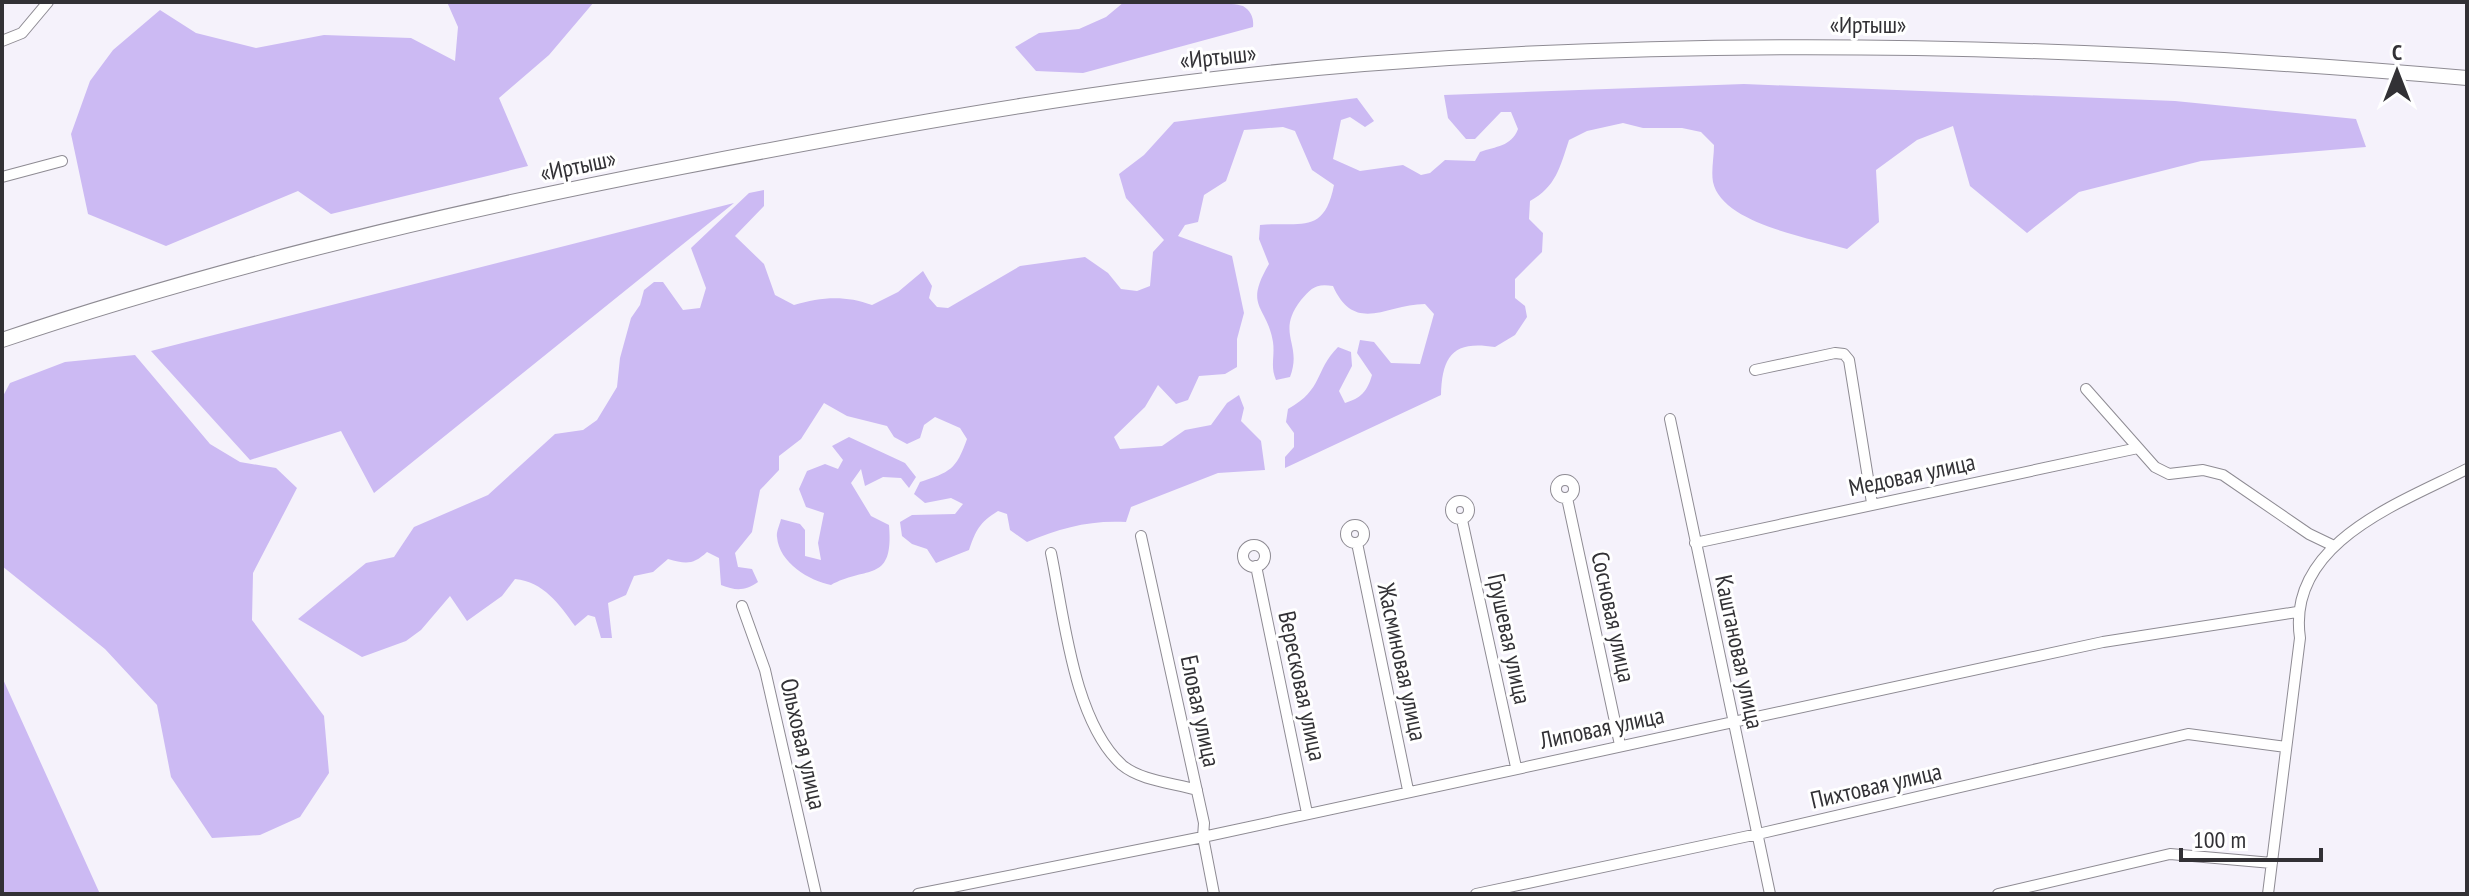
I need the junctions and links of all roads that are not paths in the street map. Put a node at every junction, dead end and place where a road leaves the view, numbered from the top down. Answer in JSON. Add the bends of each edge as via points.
{"nodes":[{"id":1,"x":48,"y":2,"type":"edge"},
{"id":2,"x":2,"y":41,"type":"edge"},
{"id":3,"x":2467,"y":78,"type":"edge"},
{"id":4,"x":62,"y":161,"type":"dead end"},
{"id":5,"x":2,"y":177,"type":"edge"},
{"id":6,"x":2,"y":340,"type":"edge"},
{"id":7,"x":1755,"y":370,"type":"dead end"},
{"id":8,"x":2086,"y":389,"type":"dead end"},
{"id":9,"x":1670,"y":419,"type":"dead end"},
{"id":10,"x":2138,"y":448,"type":"junction"},
{"id":11,"x":2467,"y":469,"type":"edge"},
{"id":12,"x":1567,"y":498,"type":"dead end"},
{"id":13,"x":1872,"y":503,"type":"junction"},
{"id":14,"x":1462,"y":520,"type":"dead end"},
{"id":15,"x":1141,"y":536,"type":"dead end"},
{"id":16,"x":1357,"y":543,"type":"dead end"},
{"id":17,"x":1695,"y":543,"type":"junction"},
{"id":18,"x":2334,"y":546,"type":"junction"},
{"id":19,"x":1051,"y":553,"type":"dead end"},
{"id":20,"x":1256,"y":566,"type":"dead end"},
{"id":21,"x":742,"y":606,"type":"dead end"},
{"id":22,"x":2297,"y":612,"type":"junction"},
{"id":23,"x":1734,"y":721,"type":"junction"},
{"id":24,"x":1620,"y":745,"type":"junction"},
{"id":25,"x":2286,"y":747,"type":"junction"},
{"id":26,"x":1516,"y":767,"type":"junction"},
{"id":27,"x":1197,"y":790,"type":"junction"},
{"id":28,"x":1408,"y":790,"type":"junction"},
{"id":29,"x":1307,"y":813,"type":"junction"},
{"id":30,"x":1758,"y":834,"type":"junction"},
{"id":31,"x":1203,"y":837,"type":"junction"},
{"id":32,"x":2272,"y":863,"type":"junction"},
{"id":33,"x":816,"y":894,"type":"edge"},
{"id":34,"x":918,"y":894,"type":"edge"},
{"id":35,"x":1214,"y":894,"type":"edge"},
{"id":36,"x":1476,"y":894,"type":"edge"},
{"id":37,"x":1770,"y":894,"type":"edge"},
{"id":38,"x":1998,"y":894,"type":"edge"},
{"id":39,"x":2268,"y":894,"type":"edge"}],
"edges":[{"from":1,"to":2,"type":"street","via":[[22,33]]},
{"from":3,"to":6,"type":"highway","name":"«Иртыш»","via":[[2128,53],[1845,46],[1570,52],[1288,72],[996,108],[585,186],[300,253]]},
{"from":4,"to":5,"type":"street"},
{"from":7,"to":13,"type":"street","via":[[1844,354]]},
{"from":8,"to":10,"type":"street"},
{"from":9,"to":17,"type":"street","name":"Каштановая улица"},
{"from":10,"to":13,"type":"street","name":"Медовая улица"},
{"from":10,"to":18,"type":"street","via":[[2169,474],[2203,470],[2223,475]]},
{"from":11,"to":18,"type":"street","via":[[2358,524]]},
{"from":12,"to":24,"type":"street","name":"Сосновая улица"},
{"from":13,"to":17,"type":"street","name":"Медовая улица"},
{"from":14,"to":26,"type":"street","name":"Грушевая улица"},
{"from":15,"to":27,"type":"street","name":"Еловая улица"},
{"from":16,"to":28,"type":"street","name":"Жасминовая улица"},
{"from":17,"to":23,"type":"street","name":"Каштановая улица"},
{"from":18,"to":22,"type":"street"},
{"from":19,"to":27,"type":"street","via":[[1085,705],[1105,742],[1135,773]]},
{"from":20,"to":29,"type":"street","name":"Вересковая улица"},
{"from":21,"to":33,"type":"street","name":"Ольховая улица","via":[[765,670]]},
{"from":22,"to":23,"type":"street","name":"Липовая улица","via":[[2103,642]]},
{"from":22,"to":25,"type":"street","via":[[2300,638]]},
{"from":23,"to":24,"type":"street","name":"Липовая улица"},
{"from":23,"to":30,"type":"street","name":"Каштановая улица"},
{"from":24,"to":26,"type":"street","name":"Липовая улица"},
{"from":25,"to":30,"type":"street","name":"Пихтовая улица","via":[[2188,734]]},
{"from":25,"to":32,"type":"street"},
{"from":26,"to":28,"type":"street","name":"Липовая улица"},
{"from":27,"to":31,"type":"street","name":"Еловая улица"},
{"from":28,"to":29,"type":"street","name":"Липовая улица"},
{"from":29,"to":31,"type":"street","name":"Липовая улица"},
{"from":30,"to":36,"type":"street","name":"Пихтовая улица"},
{"from":30,"to":37,"type":"street","name":"Каштановая улица"},
{"from":31,"to":34,"type":"street","name":"Липовая улица"},
{"from":31,"to":35,"type":"street","name":"Еловая улица"},
{"from":32,"to":38,"type":"street","via":[[2170,854]]},
{"from":32,"to":39,"type":"street"}]}
